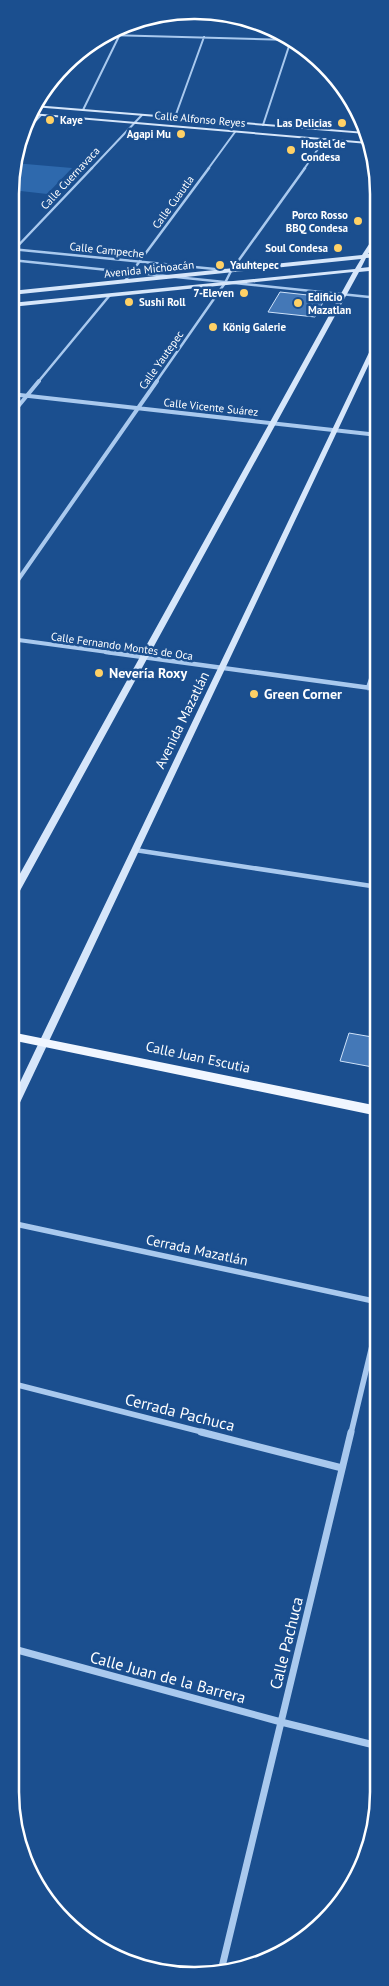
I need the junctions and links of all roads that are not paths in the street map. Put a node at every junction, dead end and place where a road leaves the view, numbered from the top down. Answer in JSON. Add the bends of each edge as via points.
{"nodes":[{"id":1,"x":121,"y":35,"type":"edge"},
{"id":2,"x":118,"y":36,"type":"edge"},
{"id":3,"x":204,"y":37,"type":"junction"},
{"id":4,"x":277,"y":40,"type":"edge"},
{"id":5,"x":289,"y":46,"type":"edge"},
{"id":6,"x":42,"y":107,"type":"edge"},
{"id":7,"x":83,"y":110,"type":"junction"},
{"id":8,"x":38,"y":115,"type":"edge"},
{"id":9,"x":42,"y":115,"type":"junction"},
{"id":10,"x":142,"y":115,"type":"junction"},
{"id":11,"x":175,"y":117,"type":"junction"},
{"id":12,"x":34,"y":122,"type":"edge"},
{"id":13,"x":134,"y":123,"type":"junction"},
{"id":14,"x":263,"y":125,"type":"junction"},
{"id":15,"x":235,"y":132,"type":"junction"},
{"id":16,"x":359,"y":133,"type":"edge"},
{"id":17,"x":325,"y":139,"type":"junction"},
{"id":18,"x":362,"y":142,"type":"edge"},
{"id":19,"x":19,"y":244,"type":"edge"},
{"id":20,"x":370,"y":245,"type":"edge"},
{"id":21,"x":19,"y":252,"type":"edge"},
{"id":22,"x":370,"y":256,"type":"edge"},
{"id":23,"x":364,"y":257,"type":"junction"},
{"id":24,"x":19,"y":261,"type":"edge"},
{"id":25,"x":139,"y":262,"type":"junction"},
{"id":26,"x":370,"y":269,"type":"edge"},
{"id":27,"x":357,"y":270,"type":"junction"},
{"id":28,"x":231,"y":271,"type":"junction"},
{"id":29,"x":132,"y":272,"type":"junction"},
{"id":30,"x":172,"y":276,"type":"junction"},
{"id":31,"x":125,"y":281,"type":"junction"},
{"id":32,"x":225,"y":283,"type":"junction"},
{"id":33,"x":19,"y":292,"type":"edge"},
{"id":34,"x":344,"y":294,"type":"junction"},
{"id":35,"x":110,"y":295,"type":"junction"},
{"id":36,"x":370,"y":297,"type":"edge"},
{"id":37,"x":19,"y":304,"type":"edge"},
{"id":38,"x":370,"y":358,"type":"edge"},
{"id":39,"x":19,"y":395,"type":"edge"},
{"id":40,"x":27,"y":396,"type":"junction"},
{"id":41,"x":19,"y":406,"type":"edge"},
{"id":42,"x":138,"y":408,"type":"junction"},
{"id":43,"x":273,"y":423,"type":"junction"},
{"id":44,"x":335,"y":430,"type":"junction"},
{"id":45,"x":370,"y":434,"type":"edge"},
{"id":46,"x":19,"y":579,"type":"edge"},
{"id":47,"x":19,"y":640,"type":"edge"},
{"id":48,"x":143,"y":658,"type":"junction"},
{"id":49,"x":221,"y":669,"type":"junction"},
{"id":50,"x":370,"y":682,"type":"edge"},
{"id":51,"x":368,"y":688,"type":"joint"},
{"id":52,"x":135,"y":850,"type":"junction"},
{"id":53,"x":19,"y":883,"type":"edge"},
{"id":54,"x":370,"y":886,"type":"edge"},
{"id":55,"x":19,"y":1037,"type":"edge"},
{"id":56,"x":44,"y":1042,"type":"junction"},
{"id":57,"x":19,"y":1094,"type":"edge"},
{"id":58,"x":370,"y":1109,"type":"edge"},
{"id":59,"x":19,"y":1225,"type":"edge"},
{"id":60,"x":370,"y":1300,"type":"edge"},
{"id":61,"x":370,"y":1354,"type":"edge"},
{"id":62,"x":19,"y":1385,"type":"edge"},
{"id":63,"x":342,"y":1468,"type":"junction"},
{"id":64,"x":19,"y":1652,"type":"edge"},
{"id":65,"x":281,"y":1722,"type":"junction"},
{"id":66,"x":370,"y":1744,"type":"edge"},
{"id":67,"x":222,"y":1965,"type":"edge"}],
"edges":[{"from":1,"to":3,"type":"street"},
{"from":2,"to":7,"type":"street"},
{"from":3,"to":4,"type":"street"},
{"from":3,"to":11,"type":"street"},
{"from":5,"to":14,"type":"street"},
{"from":6,"to":7,"type":"main road","name":"Calle Alfonso Reyes"},
{"from":7,"to":10,"type":"main road","name":"Calle Alfonso Reyes"},
{"from":8,"to":9,"type":"main road","name":"Calle Alfonso Reyes"},
{"from":9,"to":12,"type":"street"},
{"from":9,"to":13,"type":"main road","name":"Calle Alfonso Reyes"},
{"from":10,"to":11,"type":"main road","name":"Calle Alfonso Reyes"},
{"from":10,"to":13,"type":"street","name":"Calle Cuernavaca"},
{"from":11,"to":14,"type":"main road","name":"Calle Alfonso Reyes"},
{"from":13,"to":15,"type":"main road","name":"Calle Alfonso Reyes"},
{"from":13,"to":19,"type":"street","name":"Calle Cuernavaca"},
{"from":14,"to":16,"type":"main road","name":"Calle Alfonso Reyes"},
{"from":15,"to":17,"type":"main road","name":"Calle Alfonso Reyes"},
{"from":15,"to":25,"type":"street","name":"Calle Cuautla"},
{"from":17,"to":18,"type":"main road","name":"Calle Alfonso Reyes"},
{"from":17,"to":28,"type":"street","name":"Calle Yautepec"},
{"from":20,"to":23,"type":"main road"},
{"from":21,"to":25,"type":"street","name":"Calle Campeche"},
{"from":22,"to":23,"type":"main road","name":"Avenida Michoacán"},
{"from":23,"to":27,"type":"main road"},
{"from":23,"to":28,"type":"main road","name":"Avenida Michoacán"},
{"from":24,"to":29,"type":"street","name":"Calle Campeche"},
{"from":25,"to":28,"type":"street","name":"Calle Campeche"},
{"from":25,"to":29,"type":"street","name":"Calle Cuautla"},
{"from":26,"to":27,"type":"main road","name":"Avenida Michoacán"},
{"from":27,"to":32,"type":"main road","name":"Avenida Michoacán"},
{"from":27,"to":34,"type":"main road"},
{"from":28,"to":30,"type":"main road","name":"Avenida Michoacán"},
{"from":28,"to":32,"type":"street","name":"Calle Yautepec"},
{"from":29,"to":30,"type":"street","name":"Calle Campeche"},
{"from":29,"to":31,"type":"street","name":"Calle Cuautla"},
{"from":30,"to":31,"type":"main road","name":"Avenida Michoacán"},
{"from":30,"to":32,"type":"street","name":"Calle Campeche"},
{"from":31,"to":33,"type":"main road","name":"Avenida Michoacán"},
{"from":32,"to":34,"type":"street","name":"Calle Campeche"},
{"from":32,"to":35,"type":"main road","name":"Avenida Michoacán"},
{"from":32,"to":42,"type":"street","name":"Calle Yautepec"},
{"from":34,"to":36,"type":"street","name":"Calle Campeche"},
{"from":34,"to":43,"type":"main road"},
{"from":35,"to":37,"type":"main road","name":"Avenida Michoacán"},
{"from":35,"to":40,"type":"street"},
{"from":38,"to":44,"type":"main road","name":"Avenida Mazatlán"},
{"from":39,"to":40,"type":"street","name":"Calle Vicente Suárez"},
{"from":40,"to":41,"type":"street"},
{"from":40,"to":42,"type":"street","name":"Calle Vicente Suárez"},
{"from":42,"to":43,"type":"street","name":"Calle Vicente Suárez"},
{"from":42,"to":46,"type":"street","name":"Calle Yautepec"},
{"from":43,"to":44,"type":"street","name":"Calle Vicente Suárez"},
{"from":43,"to":48,"type":"main road"},
{"from":44,"to":45,"type":"street","name":"Calle Vicente Suárez"},
{"from":44,"to":49,"type":"main road","name":"Avenida Mazatlán"},
{"from":47,"to":48,"type":"street","name":"Calle Fernando Montes de Oca"},
{"from":48,"to":49,"type":"street","name":"Calle Fernando Montes de Oca"},
{"from":48,"to":53,"type":"main road"},
{"from":49,"to":51,"type":"street","name":"Calle Fernando Montes de Oca"},
{"from":49,"to":52,"type":"main road","name":"Avenida Mazatlán"},
{"from":50,"to":51,"type":"street"},
{"from":52,"to":54,"type":"street"},
{"from":52,"to":56,"type":"main road","name":"Avenida Mazatlán"},
{"from":55,"to":56,"type":"main road","name":"Calle Juan Escutia"},
{"from":56,"to":57,"type":"main road","name":"Avenida Mazatlán"},
{"from":56,"to":58,"type":"main road","name":"Calle Juan Escutia"},
{"from":59,"to":60,"type":"street","name":"Cerrada Mazatlán"},
{"from":61,"to":63,"type":"street","name":"Calle Pachuca"},
{"from":62,"to":63,"type":"street","name":"Cerrada Pachuca"},
{"from":63,"to":65,"type":"street","name":"Calle Pachuca"},
{"from":64,"to":65,"type":"street","name":"Calle Juan de la Barrera"},
{"from":65,"to":66,"type":"street","name":"Calle Juan de la Barrera"},
{"from":65,"to":67,"type":"street","name":"Calle Pachuca"}]}
